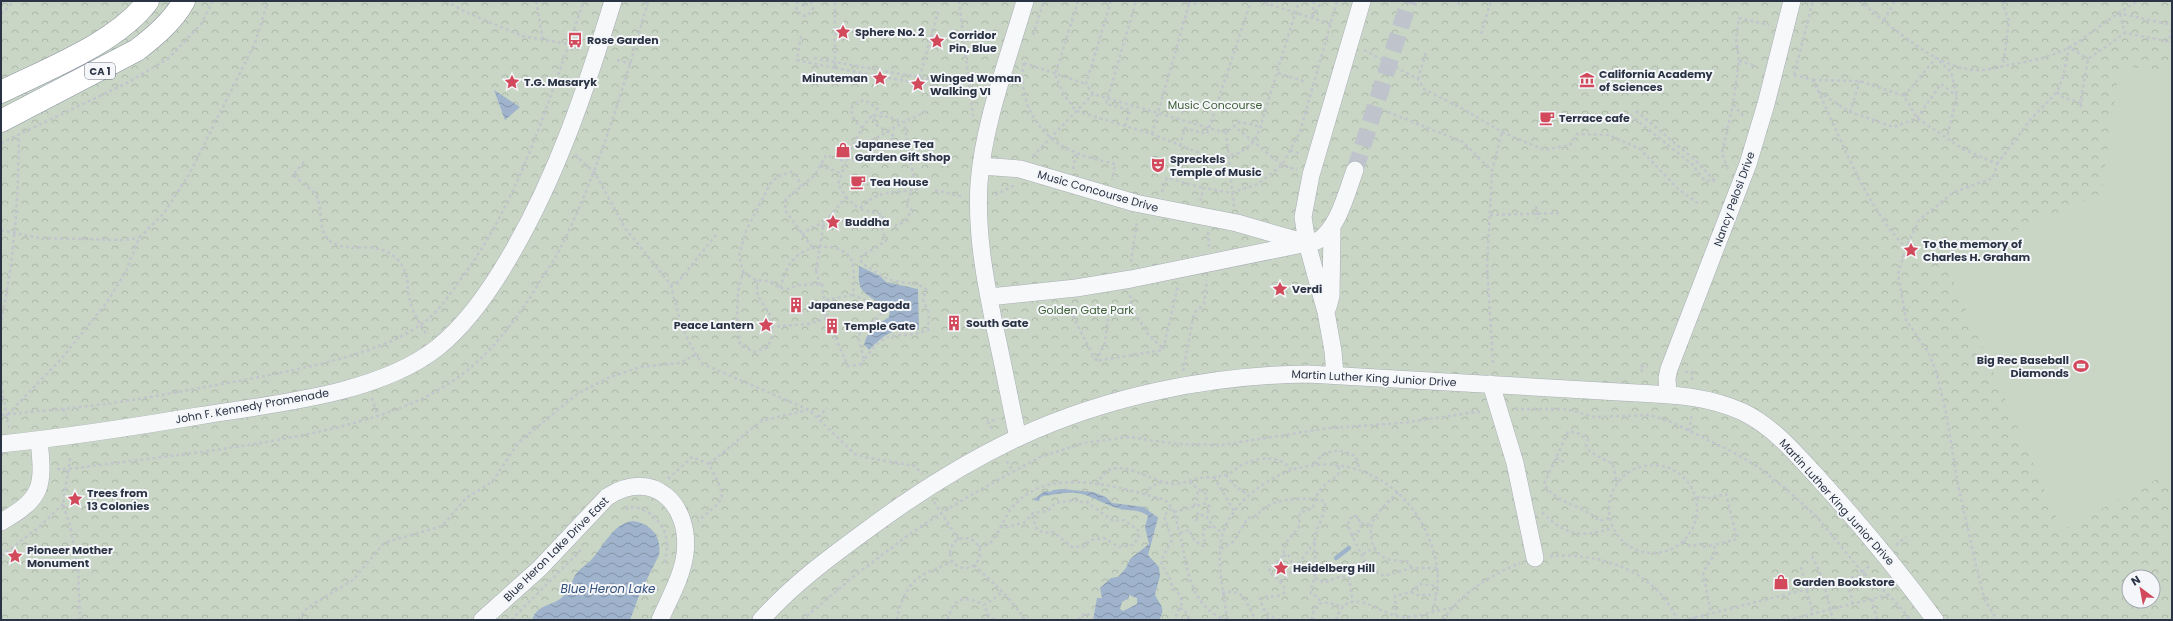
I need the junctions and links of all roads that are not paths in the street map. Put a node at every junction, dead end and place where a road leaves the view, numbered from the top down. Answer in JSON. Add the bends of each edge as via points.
{"nodes":[{"id":1,"x":148,"y":1,"type":"edge"},
{"id":2,"x":184,"y":1,"type":"edge"},
{"id":3,"x":613,"y":1,"type":"edge"},
{"id":4,"x":1025,"y":1,"type":"edge"},
{"id":5,"x":1362,"y":1,"type":"edge"},
{"id":6,"x":1792,"y":1,"type":"edge"},
{"id":7,"x":1,"y":92,"type":"edge"},
{"id":8,"x":1,"y":121,"type":"edge"},
{"id":9,"x":981,"y":166,"type":"junction"},
{"id":10,"x":1355,"y":170,"type":"tunnel mouth"},
{"id":11,"x":1332,"y":228,"type":"junction"},
{"id":12,"x":1307,"y":243,"type":"junction"},
{"id":13,"x":989,"y":298,"type":"junction"},
{"id":14,"x":1326,"y":312,"type":"junction"},
{"id":15,"x":1335,"y":374,"type":"junction"},
{"id":16,"x":1491,"y":384,"type":"junction"},
{"id":17,"x":1668,"y":393,"type":"junction"},
{"id":18,"x":1018,"y":438,"type":"junction"},
{"id":19,"x":39,"y":440,"type":"junction"},
{"id":20,"x":5,"y":444,"type":"edge"},
{"id":21,"x":1,"y":522,"type":"edge"},
{"id":22,"x":1535,"y":558,"type":"road end"},
{"id":23,"x":482,"y":620,"type":"edge"},
{"id":24,"x":660,"y":620,"type":"edge"},
{"id":25,"x":761,"y":620,"type":"edge"},
{"id":26,"x":1935,"y":620,"type":"edge"}],
"edges":[{"from":1,"to":7,"type":"highway","number":"CA 1","via":[[134,17],[106,39]]},
{"from":2,"to":8,"type":"highway","number":"CA 1","via":[[170,21],[137,50]]},
{"from":3,"to":19,"type":"street","name":"John F. Kennedy Promenade","via":[[562,149],[540,200],[504,267],[465,320],[436,348],[402,369],[367,383],[271,404]]},
{"from":4,"to":9,"type":"street","via":[[988,130]]},
{"from":5,"to":12,"type":"street","via":[[1304,203],[1303,217]]},
{"from":6,"to":17,"type":"street","name":"Nancy Pelosi Drive","via":[[1748,164],[1669,370]]},
{"from":9,"to":12,"type":"street","name":"Music Concourse Drive","via":[[1020,169],[1135,203],[1237,223]]},
{"from":9,"to":13,"type":"street","via":[[979,229]]},
{"from":10,"to":11,"type":"street"},
{"from":11,"to":12,"type":"street","via":[[1323,238]]},
{"from":11,"to":14,"type":"street","via":[[1331,296]]},
{"from":12,"to":13,"type":"street","via":[[1131,279]]},
{"from":12,"to":14,"type":"street"},
{"from":13,"to":18,"type":"street"},
{"from":14,"to":15,"type":"street"},
{"from":15,"to":16,"type":"street","name":"Martin Luther King Junior Drive"},
{"from":15,"to":18,"type":"street","name":"Martin Luther King Junior Drive","via":[[1254,376],[1180,387],[1091,410]]},
{"from":16,"to":17,"type":"street","name":"Martin Luther King Junior Drive"},
{"from":16,"to":22,"type":"street","via":[[1515,463]]},
{"from":17,"to":26,"type":"street","name":"Martin Luther King Junior Drive","via":[[1702,398],[1728,406],[1773,432],[1863,528]]},
{"from":18,"to":25,"type":"street","name":"Martin Luther King Junior Drive","via":[[952,473],[883,518],[813,572]]},
{"from":19,"to":20,"type":"street","name":"John F. Kennedy Promenade"},
{"from":19,"to":21,"type":"street","via":[[42,472],[39,488],[30,503]]},
{"from":23,"to":24,"type":"street","name":"Blue Heron Lake Drive East","via":[[540,568],[607,497],[617,491],[639,486],[657,489],[671,501],[685,530],[682,567]]}]}
